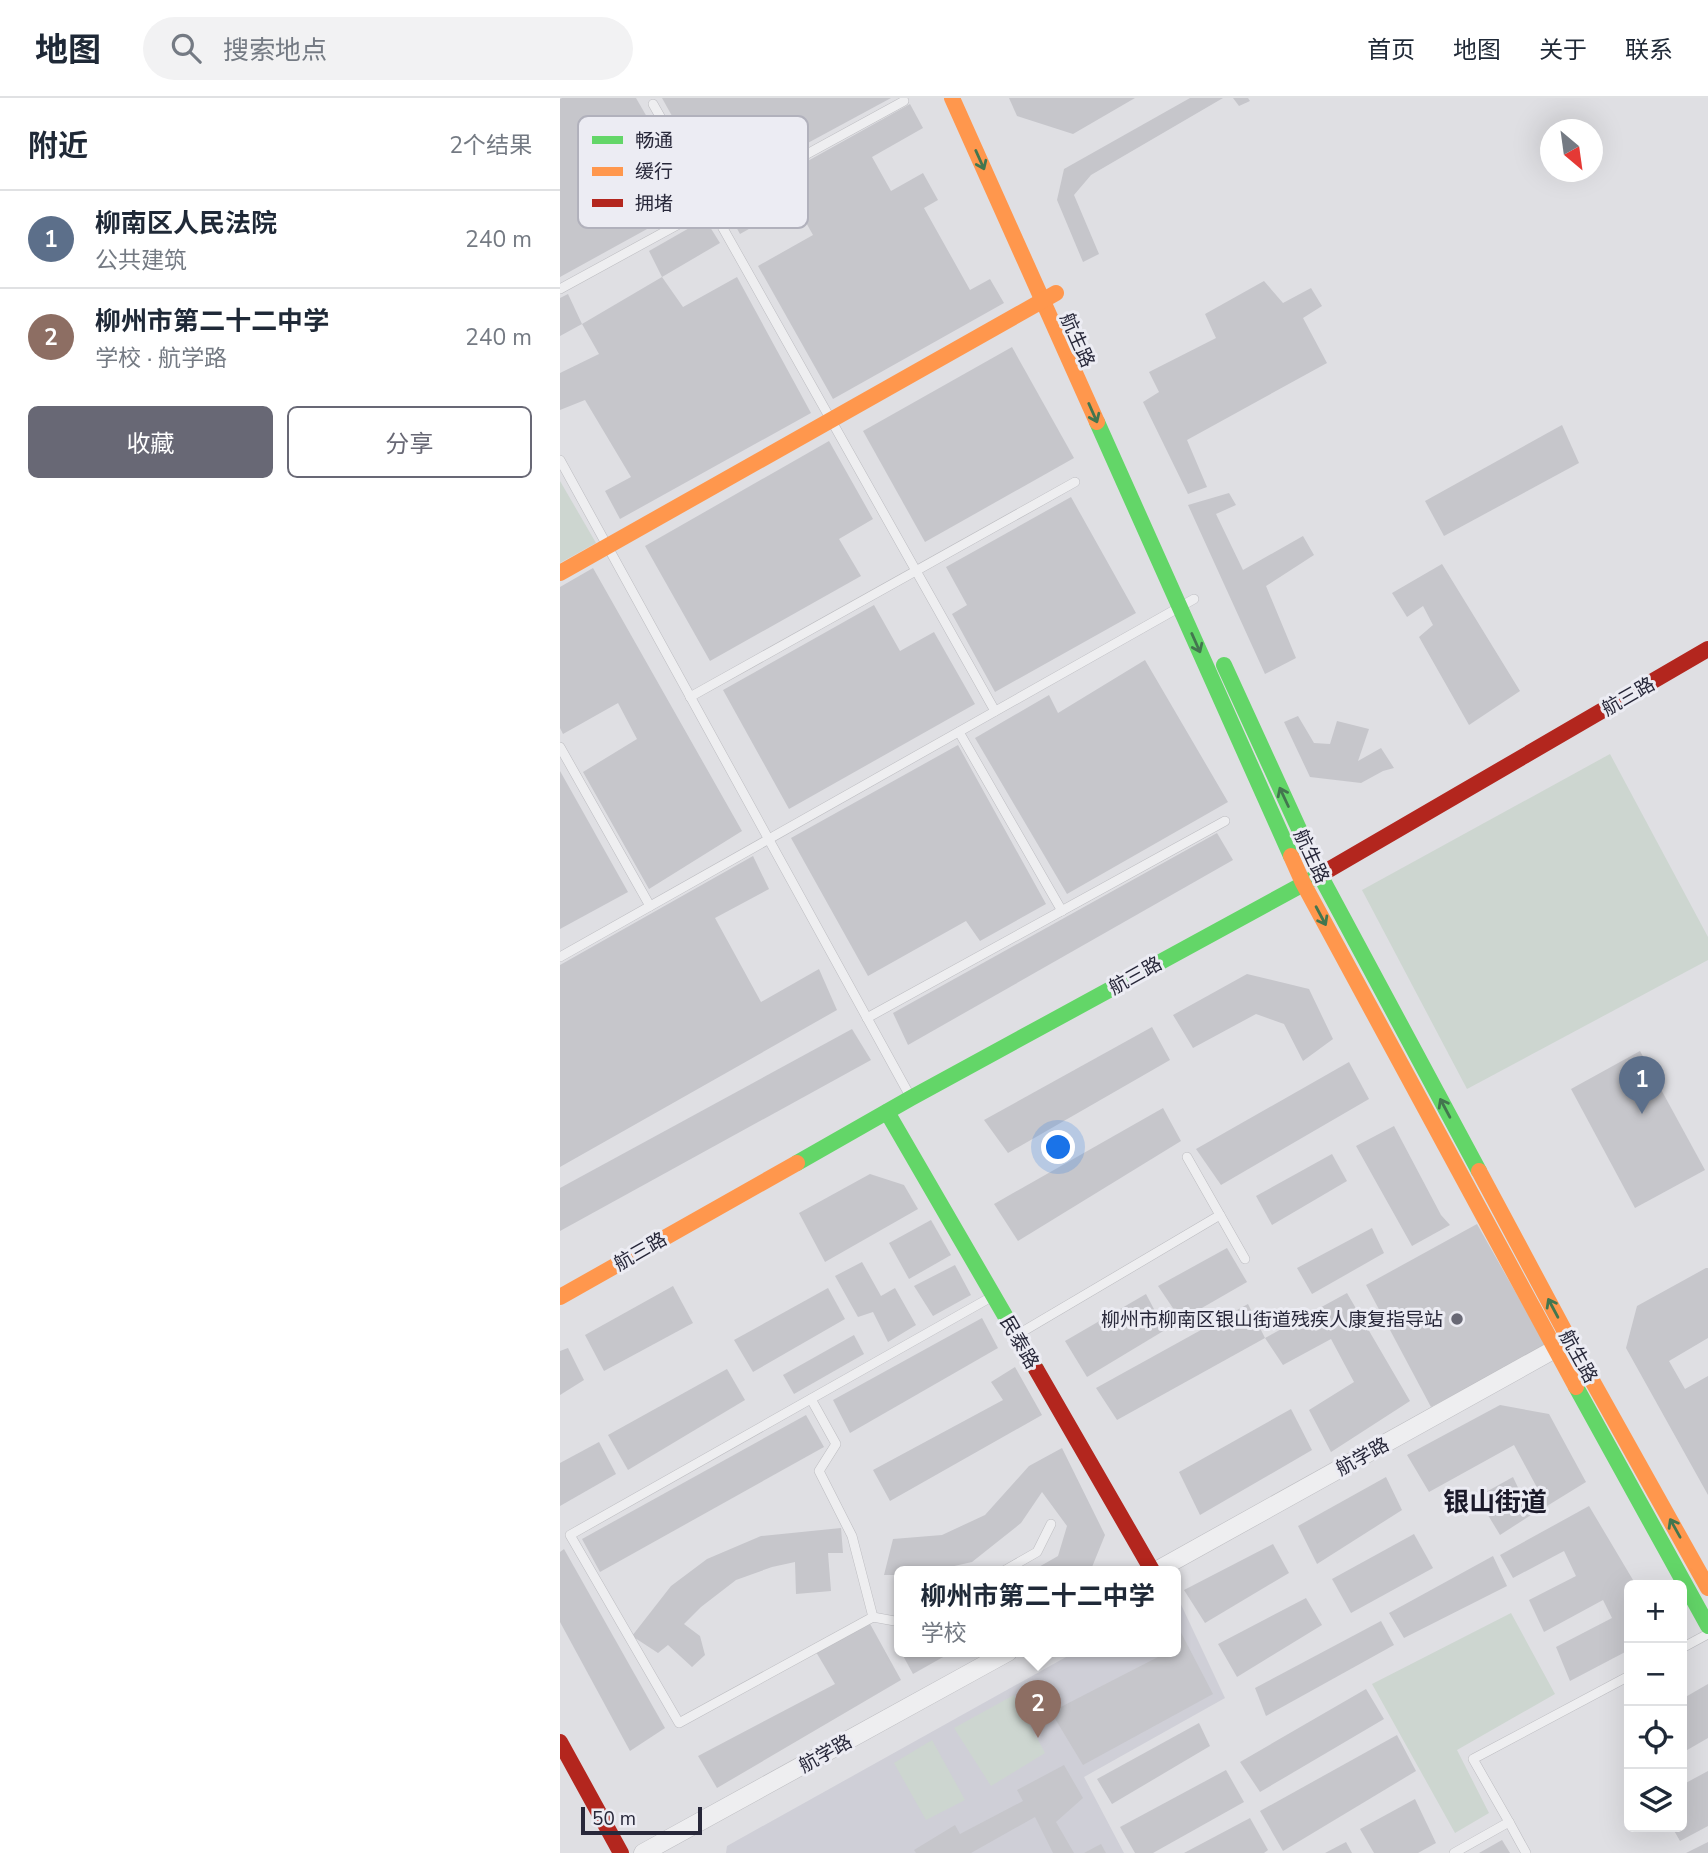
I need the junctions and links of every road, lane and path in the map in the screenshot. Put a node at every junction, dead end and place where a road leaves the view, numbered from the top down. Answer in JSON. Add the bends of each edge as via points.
{"nodes":[{"id":1,"x":952,"y":98,"type":"edge"},
{"id":2,"x":969,"y":98,"type":"edge"},
{"id":3,"x":904,"y":102,"type":"dead end"},
{"id":4,"x":653,"y":104,"type":"dead end"},
{"id":5,"x":660,"y":116,"type":"edge"},
{"id":6,"x":808,"y":154,"type":"edge"},
{"id":7,"x":1024,"y":220,"type":"dead end"},
{"id":8,"x":672,"y":228,"type":"edge"},
{"id":9,"x":723,"y":228,"type":"edge"},
{"id":10,"x":560,"y":289,"type":"edge"},
{"id":11,"x":1053,"y":294,"type":"junction"},
{"id":12,"x":831,"y":420,"type":"junction"},
{"id":13,"x":560,"y":460,"type":"edge"},
{"id":14,"x":1074,"y":482,"type":"dead end"},
{"id":15,"x":607,"y":546,"type":"junction"},
{"id":16,"x":916,"y":571,"type":"junction"},
{"id":17,"x":560,"y":573,"type":"edge"},
{"id":18,"x":1190,"y":601,"type":"junction"},
{"id":19,"x":1217,"y":649,"type":"dead end"},
{"id":20,"x":1708,"y":649,"type":"edge"},
{"id":21,"x":690,"y":697,"type":"junction"},
{"id":22,"x":995,"y":711,"type":"junction"},
{"id":23,"x":959,"y":732,"type":"junction"},
{"id":24,"x":560,"y":747,"type":"edge"},
{"id":25,"x":1225,"y":821,"type":"dead end"},
{"id":26,"x":769,"y":839,"type":"junction"},
{"id":27,"x":1320,"y":875,"type":"junction"},
{"id":28,"x":1303,"y":883,"type":"junction"},
{"id":29,"x":650,"y":906,"type":"junction"},
{"id":30,"x":1062,"y":911,"type":"junction"},
{"id":31,"x":560,"y":957,"type":"edge"},
{"id":32,"x":867,"y":1018,"type":"junction"},
{"id":33,"x":911,"y":1098,"type":"junction"},
{"id":34,"x":887,"y":1112,"type":"junction"},
{"id":35,"x":1187,"y":1157,"type":"dead end"},
{"id":36,"x":1220,"y":1215,"type":"junction"},
{"id":37,"x":1245,"y":1259,"type":"dead end"},
{"id":38,"x":993,"y":1296,"type":"junction"},
{"id":39,"x":560,"y":1297,"type":"edge"},
{"id":40,"x":1016,"y":1335,"type":"junction"},
{"id":41,"x":1563,"y":1345,"type":"junction"},
{"id":42,"x":811,"y":1399,"type":"junction"},
{"id":43,"x":1051,"y":1524,"type":"dead end"},
{"id":44,"x":1012,"y":1566,"type":"edge"},
{"id":45,"x":1151,"y":1566,"type":"edge"},
{"id":46,"x":1165,"y":1566,"type":"edge"},
{"id":47,"x":1708,"y":1588,"type":"edge"},
{"id":48,"x":873,"y":1617,"type":"junction"},
{"id":49,"x":894,"y":1621,"type":"edge"},
{"id":50,"x":1708,"y":1626,"type":"edge"},
{"id":51,"x":1708,"y":1634,"type":"edge"},
{"id":52,"x":1687,"y":1645,"type":"edge"},
{"id":53,"x":999,"y":1657,"type":"edge"},
{"id":54,"x":1624,"y":1679,"type":"edge"},
{"id":55,"x":560,"y":1742,"type":"edge"},
{"id":56,"x":1509,"y":1822,"type":"junction"},
{"id":57,"x":621,"y":1853,"type":"edge"},
{"id":58,"x":643,"y":1853,"type":"edge"},
{"id":59,"x":1454,"y":1853,"type":"edge"},
{"id":60,"x":1526,"y":1853,"type":"edge"}],
"edges":[{"from":1,"to":11,"type":"street","one_way":true},
{"from":2,"to":7,"type":"street"},
{"from":3,"to":6,"type":"lane"},
{"from":4,"to":5,"type":"lane"},
{"from":8,"to":10,"type":"lane"},
{"from":9,"to":12,"type":"lane"},
{"from":11,"to":12,"type":"street"},
{"from":11,"to":18,"type":"street","one_way":true},
{"from":12,"to":15,"type":"street"},
{"from":12,"to":16,"type":"lane"},
{"from":13,"to":15,"type":"lane"},
{"from":14,"to":16,"type":"lane"},
{"from":15,"to":17,"type":"street"},
{"from":15,"to":21,"type":"lane"},
{"from":16,"to":21,"type":"lane"},
{"from":16,"to":22,"type":"lane"},
{"from":18,"to":22,"type":"lane"},
{"from":18,"to":28,"type":"street","one_way":true},
{"from":27,"to":19,"type":"street","name":"航生路","one_way":true},
{"from":20,"to":27,"type":"street","name":"航三路"},
{"from":21,"to":26,"type":"lane"},
{"from":22,"to":23,"type":"lane"},
{"from":23,"to":26,"type":"lane"},
{"from":23,"to":30,"type":"lane"},
{"from":24,"to":29,"type":"lane"},
{"from":25,"to":30,"type":"lane"},
{"from":26,"to":29,"type":"lane"},
{"from":26,"to":32,"type":"lane"},
{"from":27,"to":28,"type":"street","name":"航三路"},
{"from":41,"to":27,"type":"street","name":"航生路","one_way":true},
{"from":28,"to":33,"type":"street","name":"航三路"},
{"from":28,"to":41,"type":"street","one_way":true},
{"from":29,"to":31,"type":"lane"},
{"from":30,"to":32,"type":"lane"},
{"from":32,"to":33,"type":"lane"},
{"from":33,"to":34,"type":"street","name":"航三路"},
{"from":34,"to":38,"type":"street","name":"民泰路"},
{"from":34,"to":39,"type":"street","name":"航三路"},
{"from":35,"to":36,"type":"lane"},
{"from":36,"to":37,"type":"lane"},
{"from":36,"to":40,"type":"lane"},
{"from":38,"to":40,"type":"street","name":"民泰路"},
{"from":38,"to":42,"type":"lane"},
{"from":40,"to":45,"type":"street","name":"民泰路"},
{"from":41,"to":46,"type":"street","name":"航学路"},
{"from":47,"to":41,"type":"street","name":"航生路","one_way":true},
{"from":41,"to":50,"type":"street"},
{"from":42,"to":48,"type":"lane","via":[[836,1444],[819,1471],[852,1536]]},
{"from":42,"to":48,"type":"lane","via":[[570,1535],[679,1723]]},
{"from":43,"to":44,"type":"lane","via":[[1037,1552]]},
{"from":48,"to":49,"type":"lane"},
{"from":51,"to":52,"type":"lane"},
{"from":53,"to":58,"type":"street","name":"航学路"},
{"from":54,"to":56,"type":"lane","via":[[1474,1759]]},
{"from":55,"to":57,"type":"street"},
{"from":56,"to":59,"type":"lane"},
{"from":56,"to":60,"type":"lane"}]}
